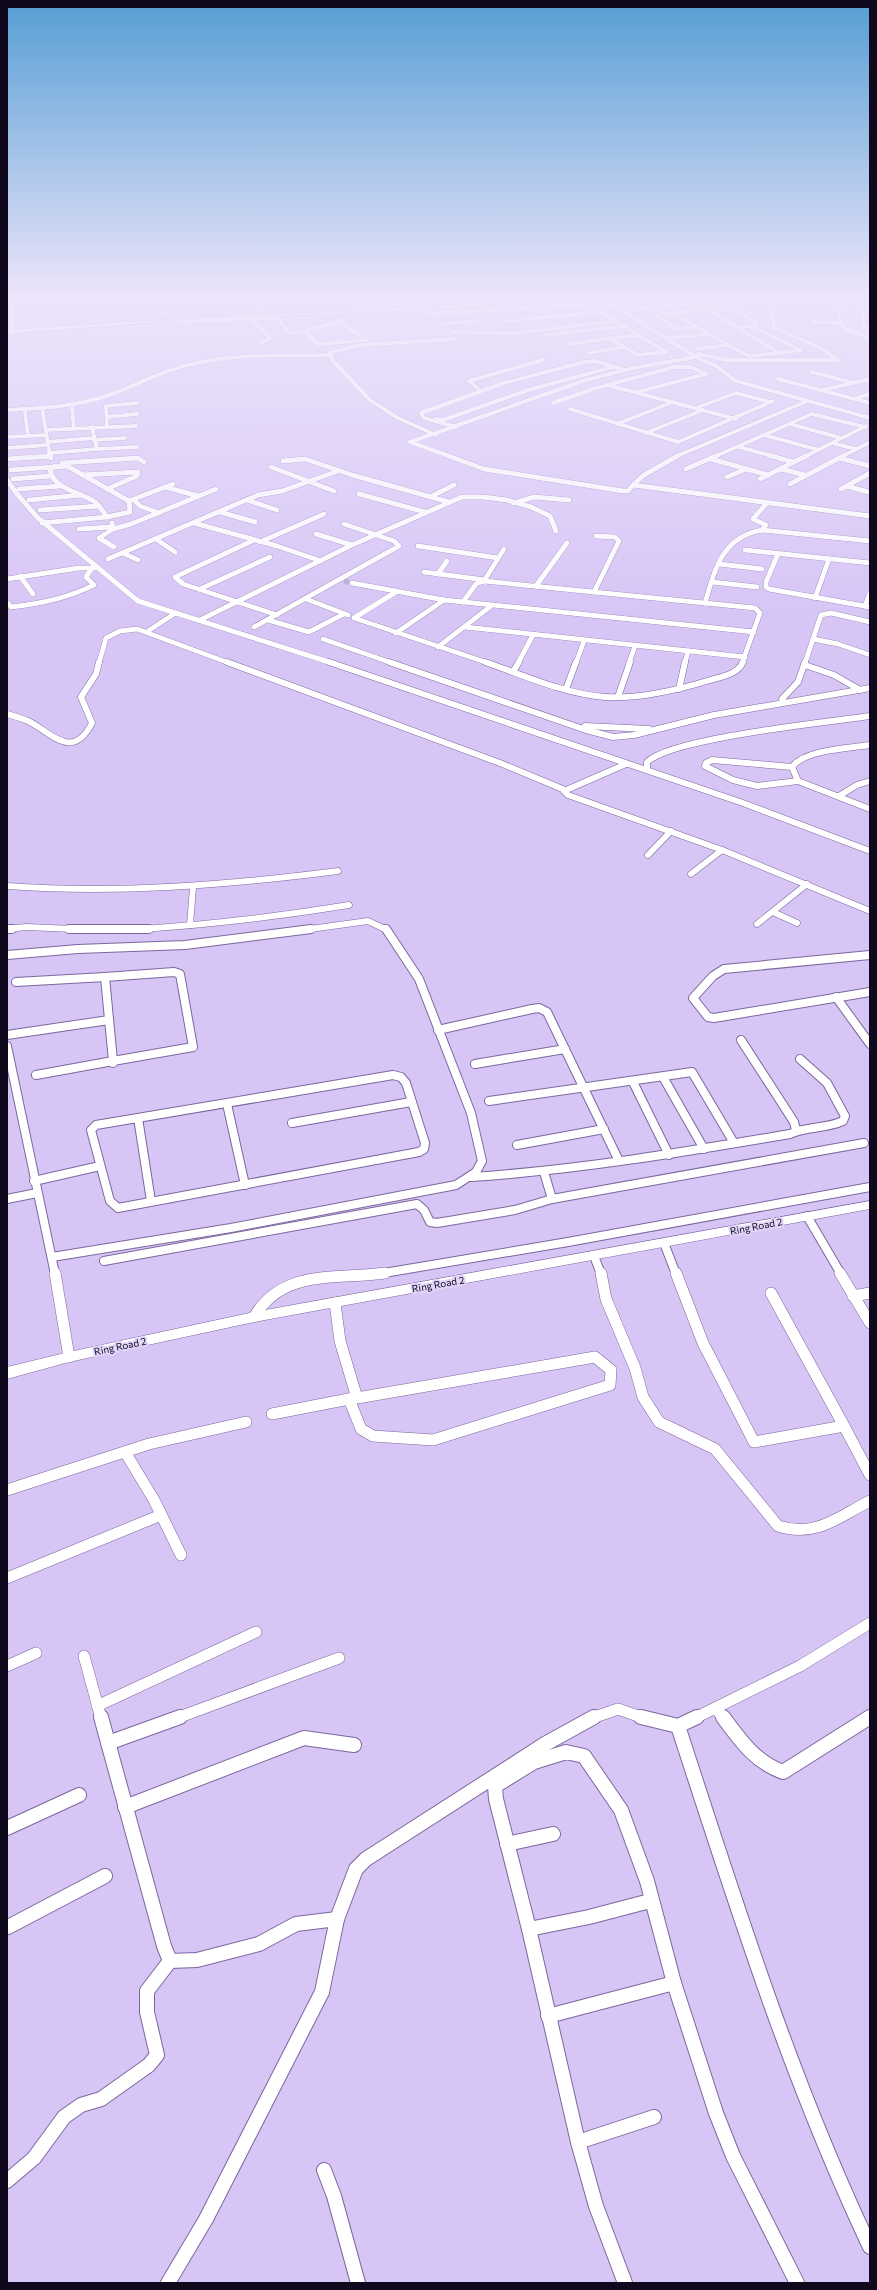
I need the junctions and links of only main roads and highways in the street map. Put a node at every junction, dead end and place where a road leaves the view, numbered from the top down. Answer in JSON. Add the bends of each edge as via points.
{"nodes":[{"id":1,"x":870,"y":1205,"type":"edge"},
{"id":2,"x":7,"y":1373,"type":"edge"}],
"edges":[{"from":1,"to":2,"type":"main road","name":"Ring Road 2","via":[[254,1317]]}]}
